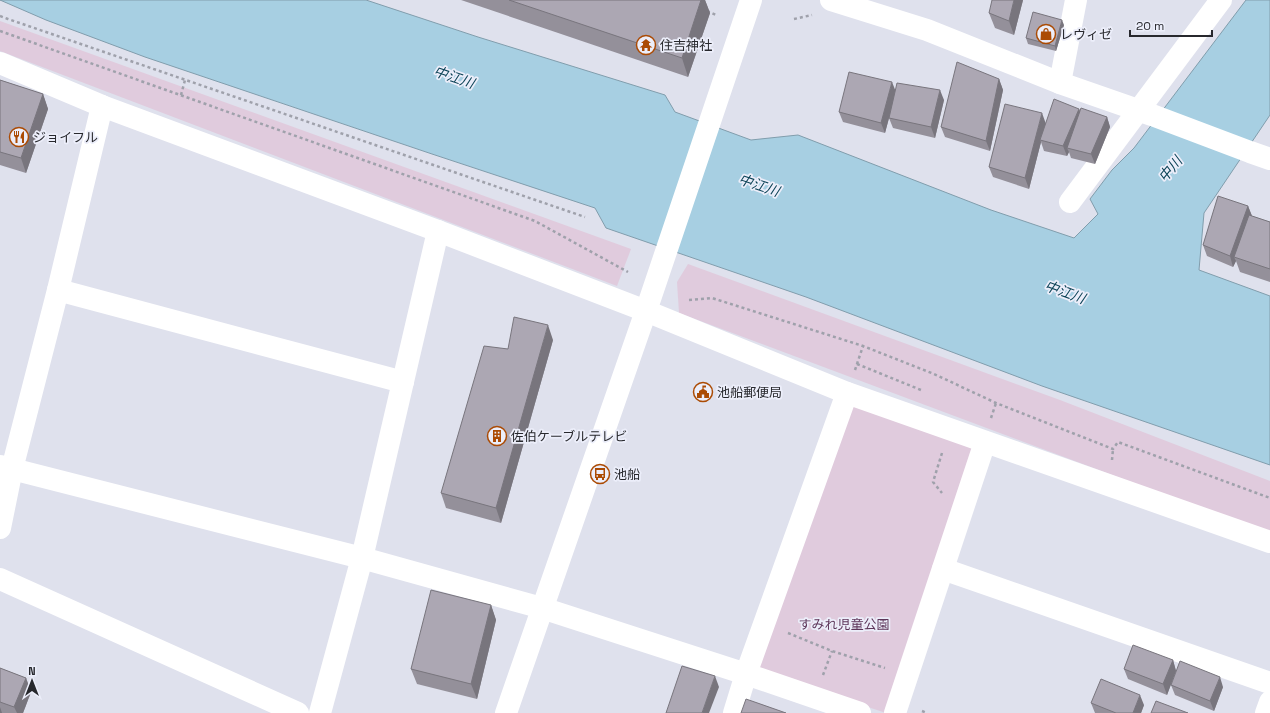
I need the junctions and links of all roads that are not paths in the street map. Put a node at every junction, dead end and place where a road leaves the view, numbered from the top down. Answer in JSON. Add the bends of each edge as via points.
{"nodes":[{"id":1,"x":751,"y":0,"type":"edge"},
{"id":2,"x":831,"y":0,"type":"edge"},
{"id":3,"x":1076,"y":0,"type":"edge"},
{"id":4,"x":1221,"y":0,"type":"edge"},
{"id":5,"x":0,"y":63,"type":"edge"},
{"id":6,"x":1060,"y":83,"type":"junction"},
{"id":7,"x":102,"y":106,"type":"junction"},
{"id":8,"x":1146,"y":112,"type":"junction"},
{"id":9,"x":1264,"y":156,"type":"edge"},
{"id":10,"x":1070,"y":202,"type":"dead end"},
{"id":11,"x":438,"y":231,"type":"junction"},
{"id":12,"x":58,"y":290,"type":"junction"},
{"id":13,"x":646,"y":312,"type":"junction"},
{"id":14,"x":403,"y":382,"type":"junction"},
{"id":15,"x":847,"y":393,"type":"junction"},
{"id":16,"x":985,"y":442,"type":"junction"},
{"id":17,"x":6,"y":468,"type":"edge"},
{"id":18,"x":0,"y":528,"type":"edge"},
{"id":19,"x":1270,"y":542,"type":"edge"},
{"id":20,"x":362,"y":558,"type":"junction"},
{"id":21,"x":943,"y":569,"type":"junction"},
{"id":22,"x":0,"y":579,"type":"edge"},
{"id":23,"x":542,"y":608,"type":"junction"},
{"id":24,"x":746,"y":674,"type":"junction"},
{"id":25,"x":1270,"y":683,"type":"edge"},
{"id":26,"x":1270,"y":702,"type":"edge"},
{"id":27,"x":298,"y":713,"type":"edge"},
{"id":28,"x":320,"y":713,"type":"edge"},
{"id":29,"x":506,"y":713,"type":"edge"},
{"id":30,"x":734,"y":713,"type":"edge"},
{"id":31,"x":860,"y":713,"type":"edge"},
{"id":32,"x":895,"y":713,"type":"edge"},
{"id":33,"x":1266,"y":713,"type":"edge"}],
"edges":[{"from":1,"to":13,"type":"street"},
{"from":2,"to":6,"type":"street","via":[[926,30]]},
{"from":3,"to":6,"type":"street"},
{"from":4,"to":8,"type":"street"},
{"from":5,"to":7,"type":"street"},
{"from":6,"to":8,"type":"street"},
{"from":7,"to":11,"type":"street"},
{"from":7,"to":12,"type":"street"},
{"from":8,"to":9,"type":"street"},
{"from":8,"to":10,"type":"street"},
{"from":11,"to":13,"type":"street"},
{"from":11,"to":14,"type":"street"},
{"from":12,"to":14,"type":"street"},
{"from":12,"to":17,"type":"street"},
{"from":13,"to":15,"type":"street"},
{"from":13,"to":23,"type":"street"},
{"from":14,"to":20,"type":"street"},
{"from":15,"to":16,"type":"street"},
{"from":15,"to":24,"type":"street"},
{"from":16,"to":19,"type":"street"},
{"from":16,"to":21,"type":"street"},
{"from":17,"to":18,"type":"street"},
{"from":17,"to":20,"type":"street"},
{"from":20,"to":23,"type":"street"},
{"from":20,"to":28,"type":"street"},
{"from":21,"to":25,"type":"street"},
{"from":21,"to":32,"type":"street"},
{"from":22,"to":27,"type":"street"},
{"from":23,"to":24,"type":"street"},
{"from":23,"to":29,"type":"street"},
{"from":24,"to":30,"type":"street"},
{"from":24,"to":31,"type":"street"},
{"from":26,"to":33,"type":"street"}]}
